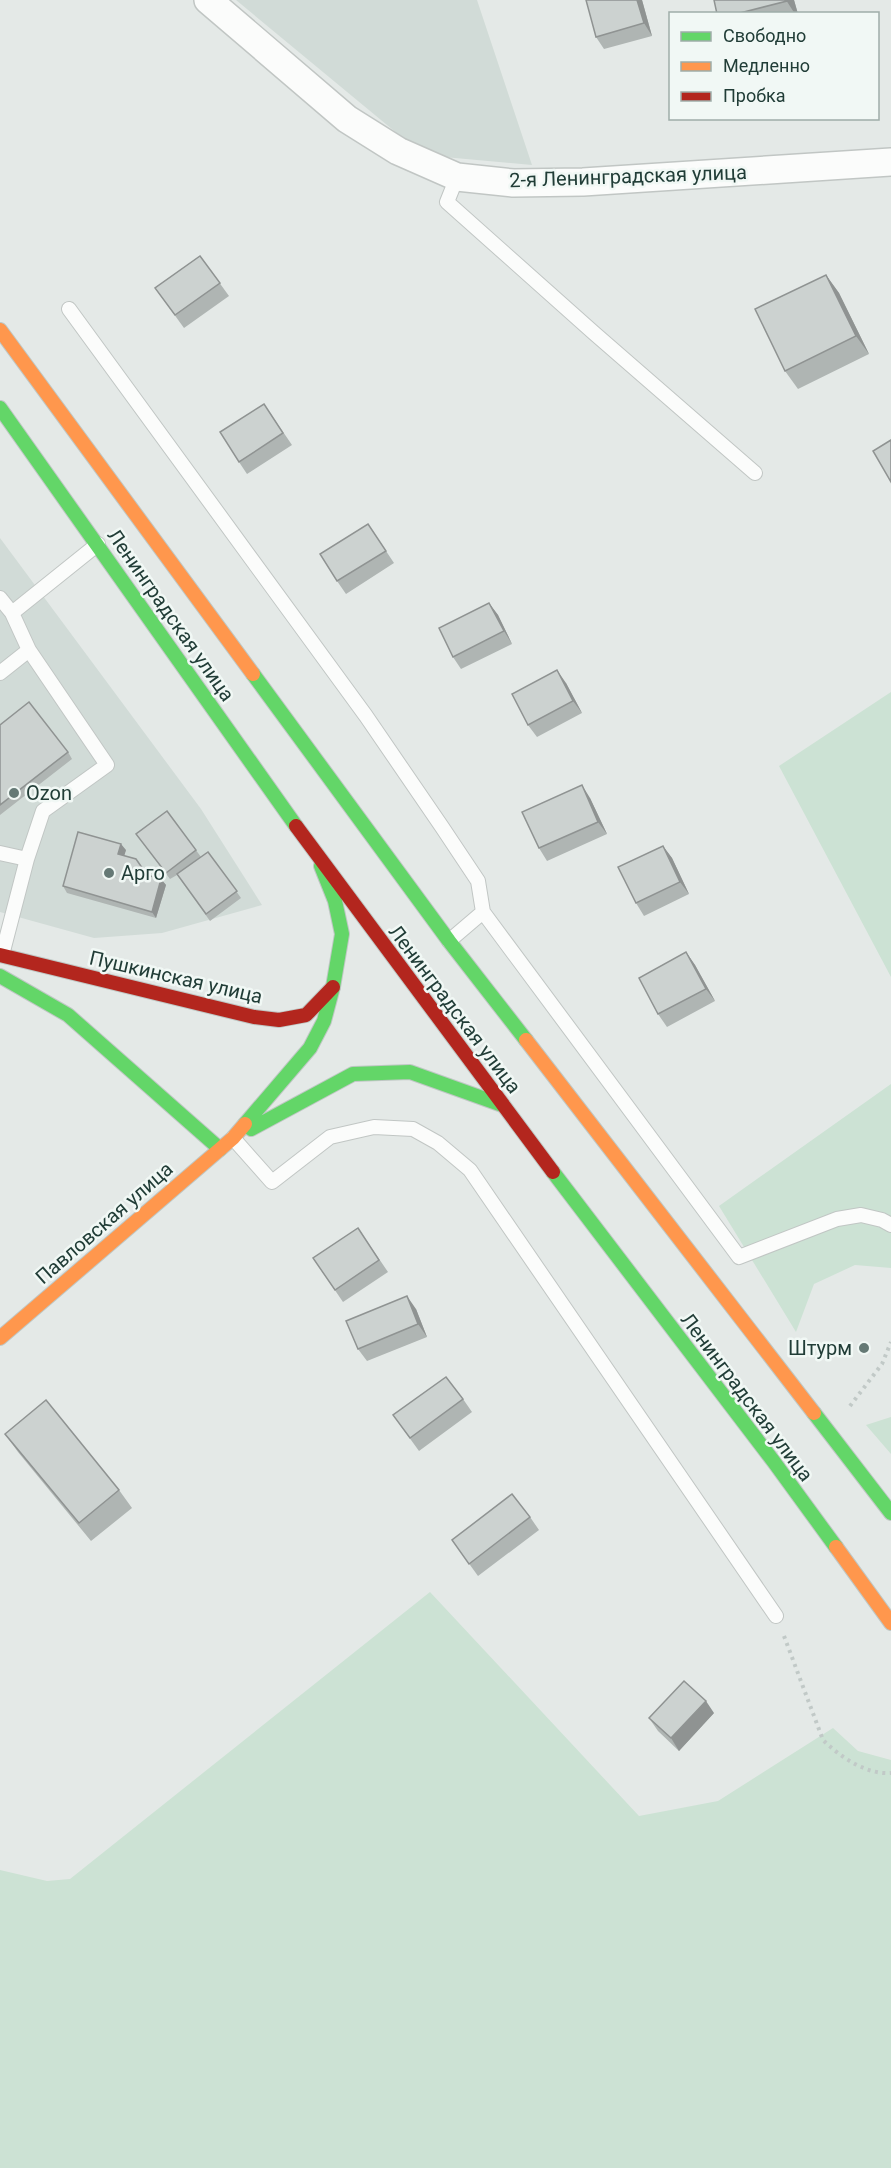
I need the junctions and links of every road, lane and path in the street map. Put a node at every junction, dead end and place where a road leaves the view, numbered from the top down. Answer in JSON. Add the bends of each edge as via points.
{"nodes":[{"id":1,"x":208,"y":0,"type":"edge"},
{"id":2,"x":891,"y":162,"type":"edge"},
{"id":3,"x":457,"y":177,"type":"junction"},
{"id":4,"x":69,"y":309,"type":"dead end"},
{"id":5,"x":0,"y":330,"type":"edge"},
{"id":6,"x":0,"y":408,"type":"edge"},
{"id":7,"x":755,"y":473,"type":"dead end"},
{"id":8,"x":98,"y":544,"type":"junction"},
{"id":9,"x":0,"y":598,"type":"edge"},
{"id":10,"x":12,"y":613,"type":"junction"},
{"id":11,"x":29,"y":651,"type":"junction"},
{"id":12,"x":0,"y":673,"type":"edge"},
{"id":13,"x":0,"y":853,"type":"edge"},
{"id":14,"x":316,"y":855,"type":"junction"},
{"id":15,"x":27,"y":859,"type":"junction"},
{"id":16,"x":483,"y":912,"type":"junction"},
{"id":17,"x":449,"y":940,"type":"junction"},
{"id":18,"x":1,"y":955,"type":"edge"},
{"id":19,"x":0,"y":976,"type":"edge"},
{"id":20,"x":333,"y":987,"type":"junction"},
{"id":21,"x":502,"y":1105,"type":"junction"},
{"id":22,"x":233,"y":1138,"type":"junction"},
{"id":23,"x":220,"y":1149,"type":"junction"},
{"id":24,"x":891,"y":1225,"type":"edge"},
{"id":25,"x":0,"y":1338,"type":"edge"},
{"id":26,"x":891,"y":1342,"type":"edge"},
{"id":27,"x":847,"y":1409,"type":"dead end"},
{"id":28,"x":891,"y":1513,"type":"edge"},
{"id":29,"x":776,"y":1616,"type":"joint"},
{"id":30,"x":891,"y":1623,"type":"edge"},
{"id":31,"x":891,"y":1773,"type":"edge"}],
"edges":[{"from":1,"to":3,"type":"street","name":"2-я Ленинградская улица","via":[[347,119],[398,151]]},
{"from":2,"to":3,"type":"street","name":"2-я Ленинградская улица","via":[[583,182],[513,183]]},
{"from":3,"to":7,"type":"lane","via":[[447,202]]},
{"from":4,"to":16,"type":"lane","via":[[436,817],[478,881]]},
{"from":5,"to":17,"type":"main road","name":"Ленинградская улица"},
{"from":6,"to":8,"type":"main road","name":"Ленинградская улица"},
{"from":8,"to":10,"type":"lane"},
{"from":8,"to":14,"type":"main road","name":"Ленинградская улица"},
{"from":9,"to":10,"type":"lane"},
{"from":10,"to":11,"type":"lane"},
{"from":11,"to":12,"type":"lane"},
{"from":11,"to":15,"type":"lane","via":[[108,765],[43,811]]},
{"from":13,"to":15,"type":"lane"},
{"from":14,"to":20,"type":"main road","via":[[335,901],[342,934]]},
{"from":14,"to":21,"type":"main road","name":"Ленинградская улица"},
{"from":15,"to":18,"type":"lane"},
{"from":16,"to":17,"type":"lane"},
{"from":16,"to":24,"type":"lane","via":[[739,1257],[837,1219],[861,1215]]},
{"from":17,"to":28,"type":"main road","name":"Ленинградская улица"},
{"from":18,"to":20,"type":"main road","name":"Пушкинская улица","via":[[279,1020],[306,1015]]},
{"from":19,"to":23,"type":"main road","via":[[68,1015]]},
{"from":20,"to":22,"type":"main road","via":[[324,1021],[310,1048]]},
{"from":21,"to":22,"type":"main road","via":[[410,1072],[353,1074]]},
{"from":21,"to":30,"type":"main road","name":"Ленинградская улица","via":[[774,1462]]},
{"from":22,"to":23,"type":"main road","name":"Павловская улица"},
{"from":22,"to":29,"type":"lane","via":[[272,1182],[330,1137],[374,1127],[413,1129],[438,1143],[470,1170]]},
{"from":23,"to":25,"type":"main road","name":"Павловская улица"},
{"from":26,"to":27,"type":"path","via":[[882,1364]]},
{"from":29,"to":31,"type":"path","via":[[823,1740],[856,1764],[880,1774]]}]}
